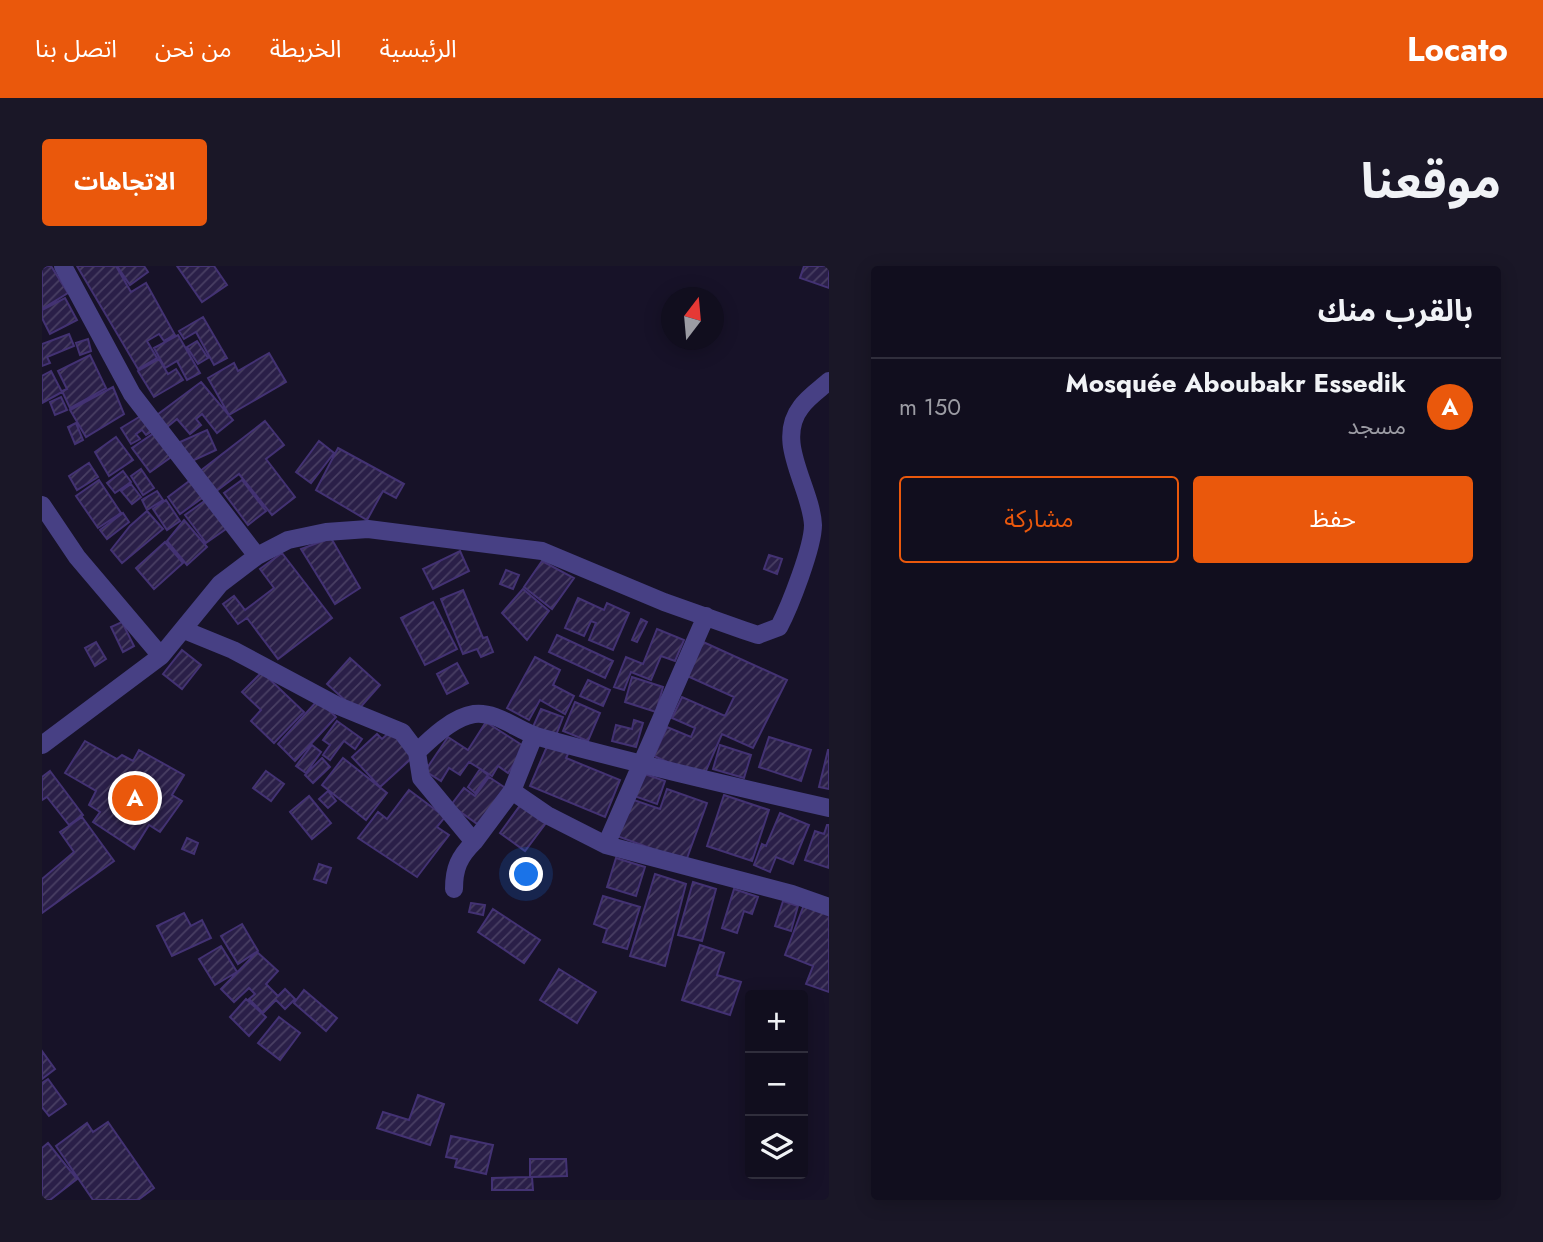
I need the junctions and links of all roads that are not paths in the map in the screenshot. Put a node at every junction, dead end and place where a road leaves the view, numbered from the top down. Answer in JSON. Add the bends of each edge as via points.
{"nodes":[{"id":1,"x":63,"y":266,"type":"edge"},
{"id":2,"x":829,"y":381,"type":"edge"},
{"id":3,"x":42,"y":505,"type":"edge"},
{"id":4,"x":257,"y":556,"type":"junction"},
{"id":5,"x":706,"y":616,"type":"junction"},
{"id":6,"x":184,"y":630,"type":"junction"},
{"id":7,"x":161,"y":656,"type":"junction"},
{"id":8,"x":534,"y":736,"type":"junction"},
{"id":9,"x":42,"y":745,"type":"edge"},
{"id":10,"x":417,"y":752,"type":"junction"},
{"id":11,"x":638,"y":765,"type":"junction"},
{"id":12,"x":512,"y":791,"type":"junction"},
{"id":13,"x":829,"y":808,"type":"edge"},
{"id":14,"x":474,"y":842,"type":"junction"},
{"id":15,"x":606,"y":845,"type":"junction"},
{"id":16,"x":454,"y":889,"type":"dead end"},
{"id":17,"x":829,"y":907,"type":"edge"}],
"edges":[{"from":1,"to":4,"type":"street","via":[[132,394]]},
{"from":2,"to":5,"type":"street","via":[[802,405],[791,424],[793,456],[811,502],[813,529],[789,608],[779,627],[758,635]]},
{"from":3,"to":7,"type":"street","via":[[77,557]]},
{"from":4,"to":5,"type":"street","via":[[288,540],[326,532],[369,529],[459,539],[542,551]]},
{"from":4,"to":6,"type":"street","via":[[220,584]]},
{"from":5,"to":11,"type":"street"},
{"from":6,"to":7,"type":"street"},
{"from":6,"to":10,"type":"street","via":[[233,650],[336,705],[402,732]]},
{"from":7,"to":9,"type":"street"},
{"from":8,"to":10,"type":"street","via":[[501,719],[475,714],[457,720]]},
{"from":8,"to":11,"type":"street"},
{"from":8,"to":12,"type":"street"},
{"from":10,"to":14,"type":"street","via":[[421,778]]},
{"from":11,"to":13,"type":"street"},
{"from":11,"to":15,"type":"street"},
{"from":12,"to":14,"type":"street"},
{"from":12,"to":15,"type":"street"},
{"from":14,"to":16,"type":"street","via":[[454,870]]},
{"from":15,"to":17,"type":"street"}]}
